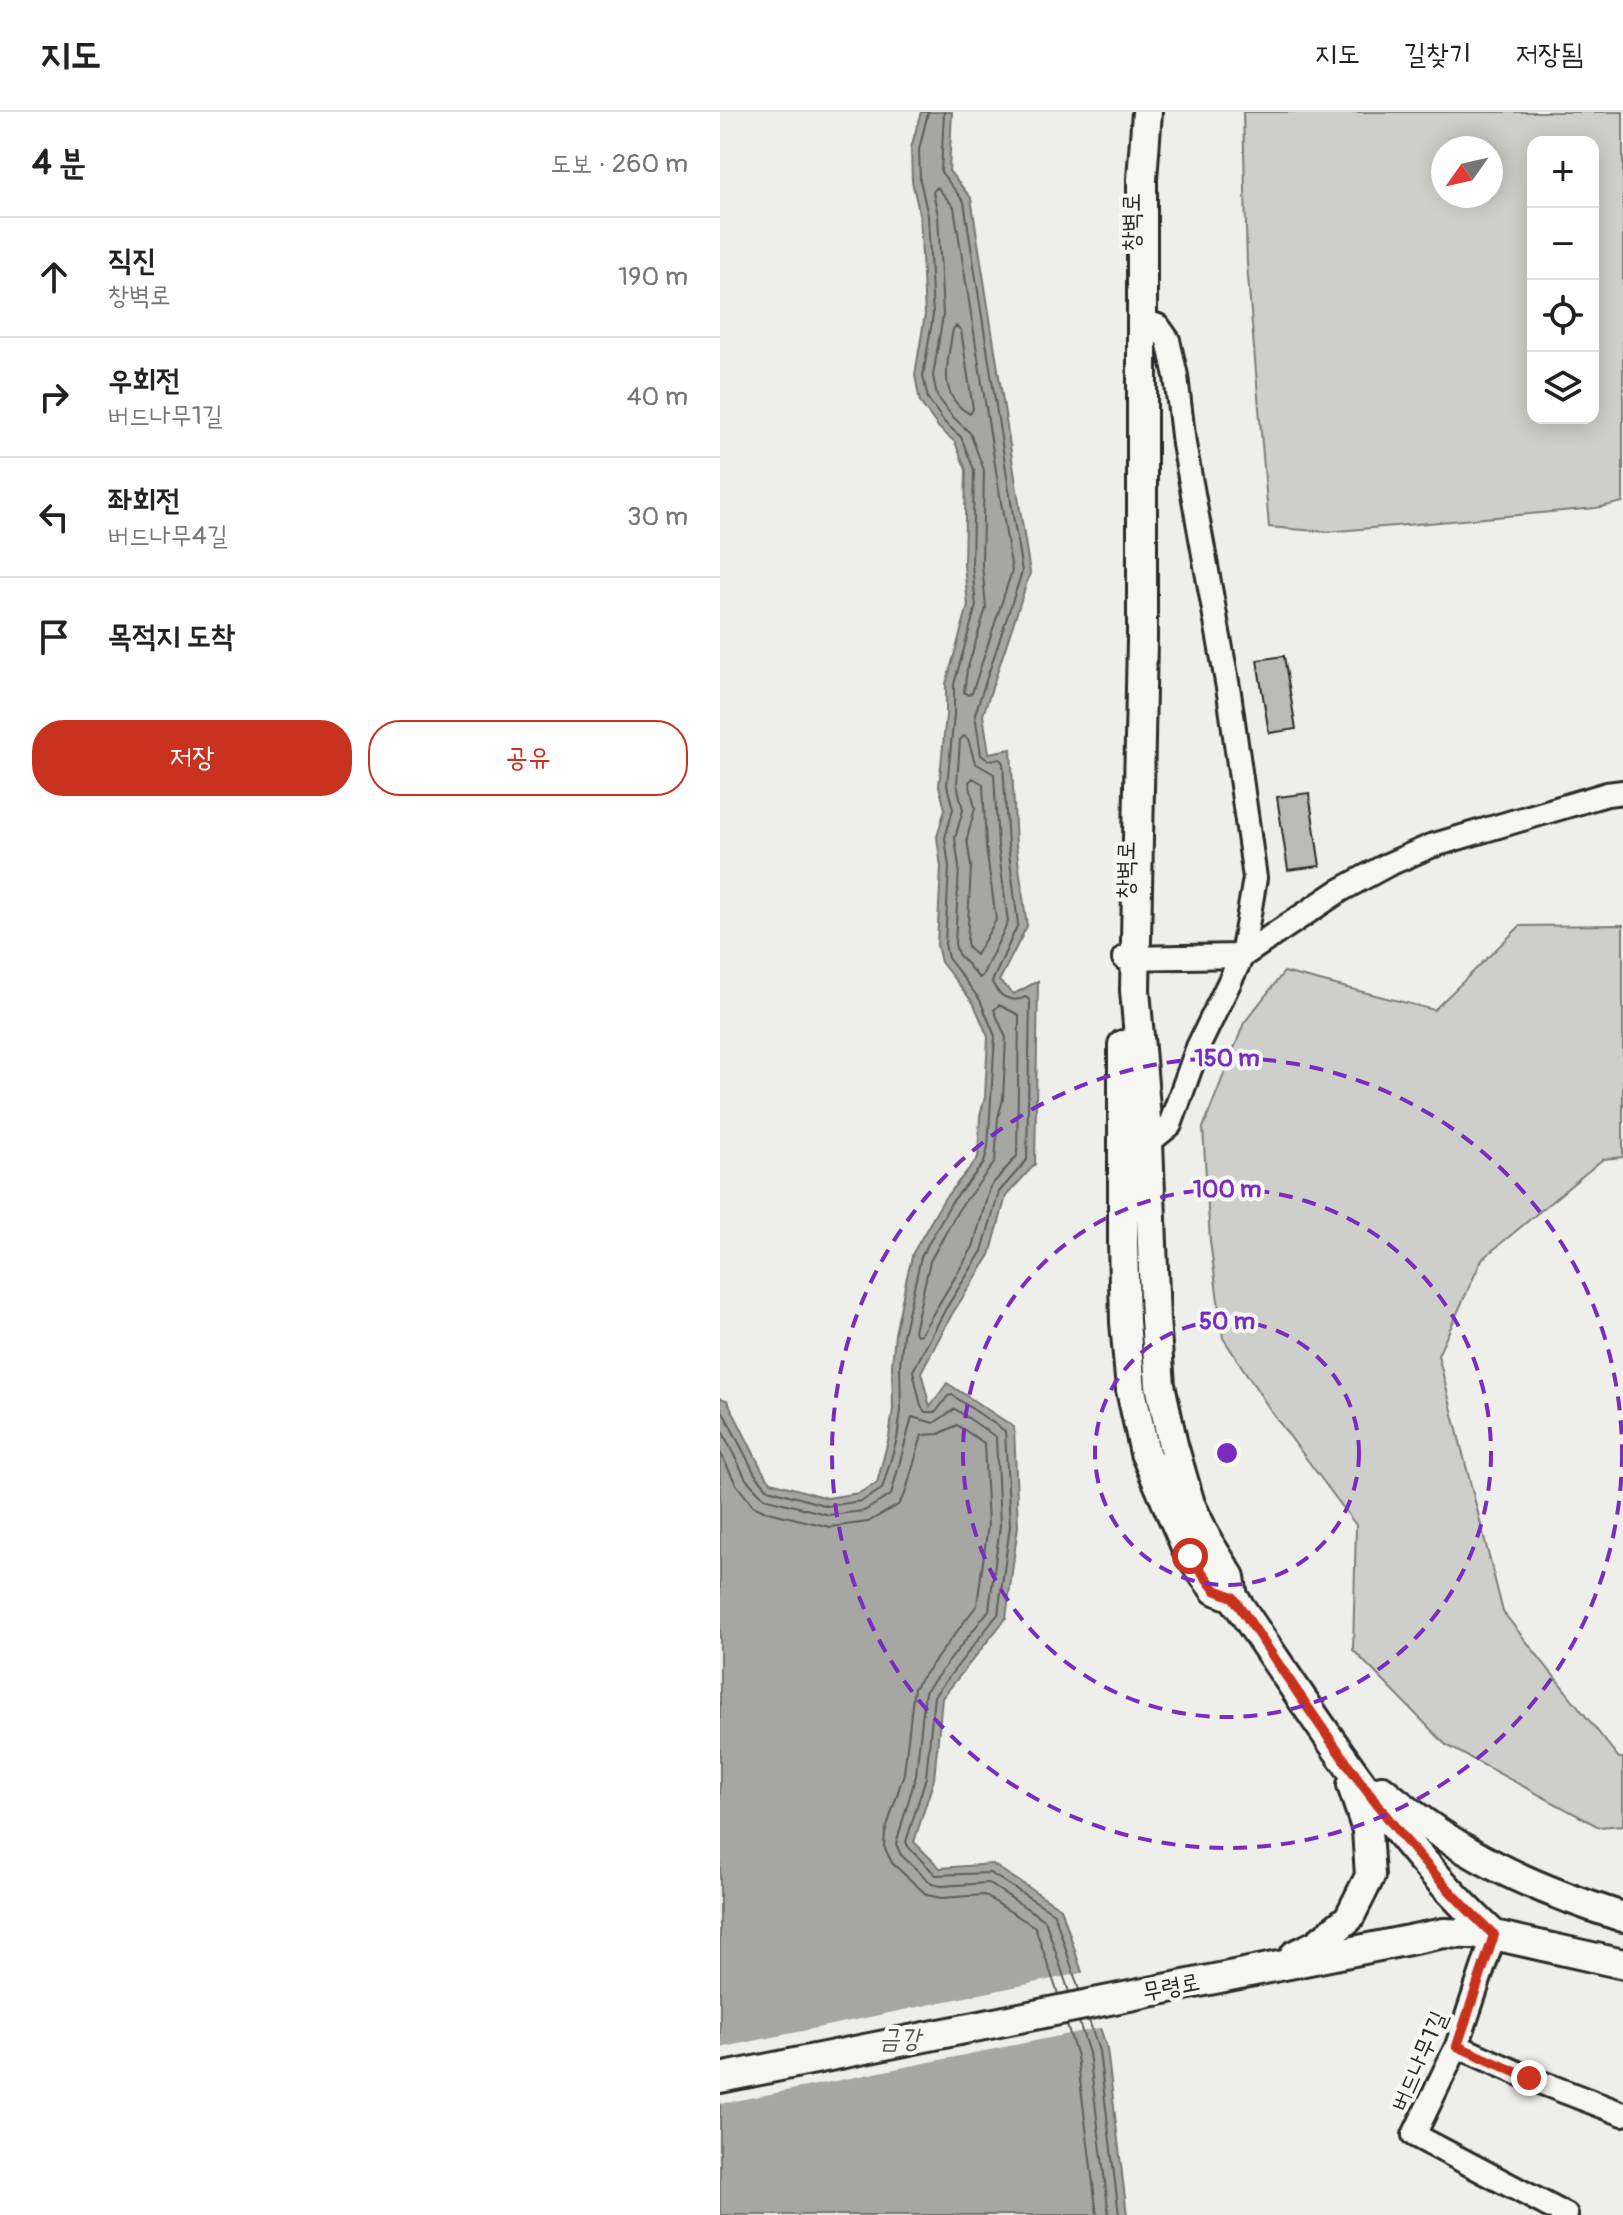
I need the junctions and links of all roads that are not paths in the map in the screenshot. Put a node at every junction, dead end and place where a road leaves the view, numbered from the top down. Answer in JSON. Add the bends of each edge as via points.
{"nodes":[{"id":1,"x":1134,"y":112,"type":"edge"},
{"id":2,"x":1147,"y":112,"type":"edge"},
{"id":3,"x":1144,"y":321,"type":"junction"},
{"id":4,"x":1623,"y":792,"type":"edge"},
{"id":5,"x":1242,"y":956,"type":"junction"},
{"id":6,"x":1130,"y":958,"type":"junction"},
{"id":7,"x":1148,"y":1143,"type":"junction"},
{"id":8,"x":1233,"y":1597,"type":"junction"},
{"id":9,"x":1342,"y":1755,"type":"junction"},
{"id":10,"x":1623,"y":1917,"type":"edge"},
{"id":11,"x":1494,"y":1935,"type":"junction"},
{"id":12,"x":1623,"y":1964,"type":"edge"},
{"id":13,"x":1265,"y":1968,"type":"junction"},
{"id":14,"x":1457,"y":2046,"type":"junction"},
{"id":15,"x":720,"y":2078,"type":"edge"},
{"id":16,"x":1623,"y":2114,"type":"edge"},
{"id":17,"x":1566,"y":2215,"type":"edge"}],
"edges":[{"from":1,"to":6,"type":"main road","name":"창벽로"},
{"from":2,"to":3,"type":"main road","name":"창벽로","via":[[1142,179]]},
{"from":3,"to":5,"type":"street","via":[[1158,326],[1168,340],[1229,693],[1255,878]]},
{"from":3,"to":6,"type":"main road","name":"창벽로","via":[[1142,638]]},
{"from":4,"to":5,"type":"street","via":[[1409,855],[1339,891]]},
{"from":5,"to":6,"type":"street"},
{"from":5,"to":7,"type":"street","via":[[1198,1047],[1170,1125]]},
{"from":6,"to":7,"type":"main road","name":"창벽로"},
{"from":6,"to":8,"type":"main road","name":"창벽로","via":[[1123,1242],[1131,1390],[1145,1453],[1190,1556],[1215,1590]]},
{"from":7,"to":8,"type":"main road","name":"창벽로","via":[[1160,1385],[1190,1504],[1230,1577]]},
{"from":8,"to":9,"type":"main road","name":"창벽로"},
{"from":9,"to":10,"type":"main road","via":[[1453,1844],[1509,1876]]},
{"from":9,"to":11,"type":"main road","name":"창벽로","via":[[1373,1801]]},
{"from":9,"to":13,"type":"main road","via":[[1367,1830],[1370,1876],[1349,1918],[1316,1945]]},
{"from":11,"to":12,"type":"main road","name":"무령로"},
{"from":11,"to":13,"type":"main road","name":"무령로","via":[[1444,1933]]},
{"from":11,"to":14,"type":"street","name":"버드나무1길"},
{"from":13,"to":15,"type":"main road","name":"무령로"},
{"from":14,"to":16,"type":"street"},
{"from":14,"to":17,"type":"street","name":"버드나무1길","via":[[1414,2135]]}]}
